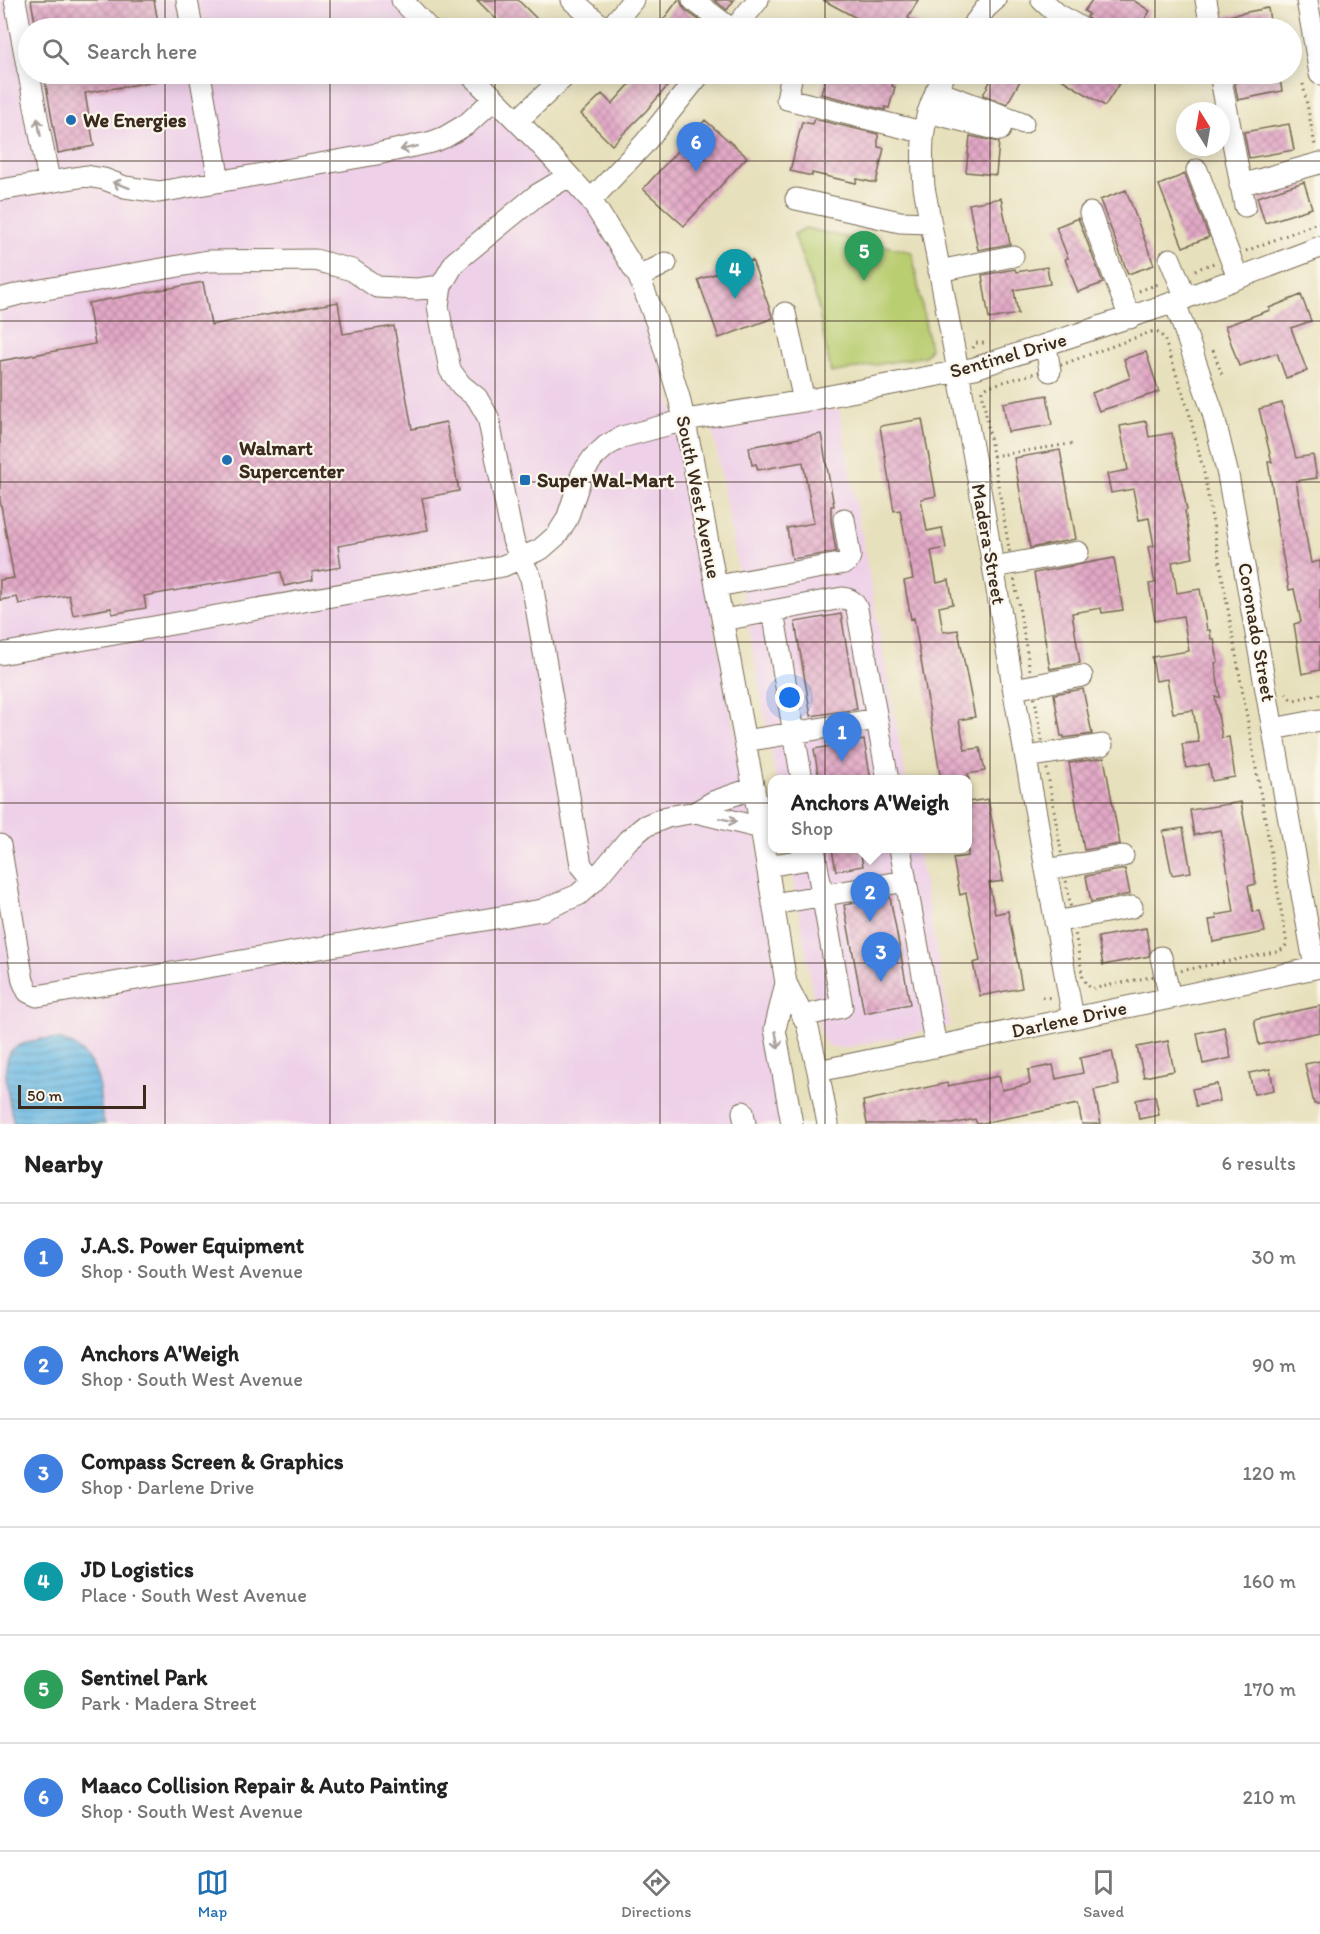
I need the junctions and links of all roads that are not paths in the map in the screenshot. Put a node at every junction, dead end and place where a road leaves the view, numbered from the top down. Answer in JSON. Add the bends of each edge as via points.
{"nodes":[{"id":1,"x":15,"y":0,"type":"edge"},
{"id":2,"x":402,"y":0,"type":"edge"},
{"id":3,"x":572,"y":0,"type":"edge"},
{"id":4,"x":633,"y":0,"type":"edge"},
{"id":5,"x":693,"y":0,"type":"edge"},
{"id":6,"x":758,"y":0,"type":"edge"},
{"id":7,"x":995,"y":0,"type":"edge"},
{"id":8,"x":1042,"y":0,"type":"edge"},
{"id":9,"x":1206,"y":0,"type":"edge"},
{"id":10,"x":1307,"y":0,"type":"edge"},
{"id":11,"x":191,"y":3,"type":"edge"},
{"id":12,"x":18,"y":18,"type":"edge"},
{"id":13,"x":192,"y":18,"type":"edge"},
{"id":14,"x":419,"y":18,"type":"edge"},
{"id":15,"x":593,"y":18,"type":"edge"},
{"id":16,"x":618,"y":18,"type":"edge"},
{"id":17,"x":717,"y":18,"type":"edge"},
{"id":18,"x":743,"y":18,"type":"edge"},
{"id":19,"x":978,"y":18,"type":"edge"},
{"id":20,"x":1064,"y":18,"type":"edge"},
{"id":21,"x":1209,"y":18,"type":"edge"},
{"id":22,"x":1320,"y":74,"type":"edge"},
{"id":23,"x":31,"y":84,"type":"edge"},
{"id":24,"x":204,"y":84,"type":"edge"},
{"id":25,"x":480,"y":84,"type":"edge"},
{"id":26,"x":556,"y":84,"type":"edge"},
{"id":27,"x":692,"y":84,"type":"edge"},
{"id":28,"x":790,"y":84,"type":"edge"},
{"id":29,"x":939,"y":84,"type":"edge"},
{"id":30,"x":944,"y":84,"type":"edge"},
{"id":31,"x":1222,"y":84,"type":"edge"},
{"id":32,"x":494,"y":99,"type":"junction"},
{"id":33,"x":517,"y":121,"type":"junction"},
{"id":34,"x":925,"y":122,"type":"junction"},
{"id":35,"x":1023,"y":123,"type":"dead end"},
{"id":36,"x":1000,"y":130,"type":"dead end"},
{"id":37,"x":1320,"y":163,"type":"edge"},
{"id":38,"x":1197,"y":170,"type":"dead end"},
{"id":39,"x":569,"y":176,"type":"junction"},
{"id":40,"x":219,"y":181,"type":"junction"},
{"id":41,"x":49,"y":182,"type":"junction"},
{"id":42,"x":1240,"y":184,"type":"junction"},
{"id":43,"x":0,"y":190,"type":"edge"},
{"id":44,"x":796,"y":199,"type":"dead end"},
{"id":45,"x":591,"y":200,"type":"junction"},
{"id":46,"x":1245,"y":206,"type":"dead end"},
{"id":47,"x":1090,"y":213,"type":"dead end"},
{"id":48,"x":930,"y":223,"type":"junction"},
{"id":49,"x":1320,"y":247,"type":"edge"},
{"id":50,"x":1012,"y":256,"type":"dead end"},
{"id":51,"x":666,"y":263,"type":"dead end"},
{"id":52,"x":1174,"y":268,"type":"road end"},
{"id":53,"x":939,"y":271,"type":"junction"},
{"id":54,"x":639,"y":277,"type":"junction"},
{"id":55,"x":1238,"y":278,"type":"junction"},
{"id":56,"x":441,"y":286,"type":"junction"},
{"id":57,"x":0,"y":299,"type":"edge"},
{"id":58,"x":1180,"y":300,"type":"junction"},
{"id":59,"x":1126,"y":308,"type":"junction"},
{"id":60,"x":785,"y":313,"type":"dead end"},
{"id":61,"x":1046,"y":346,"type":"junction"},
{"id":62,"x":1050,"y":370,"type":"road end"},
{"id":63,"x":958,"y":371,"type":"junction"},
{"id":64,"x":804,"y":401,"type":"junction"},
{"id":65,"x":685,"y":420,"type":"junction"},
{"id":66,"x":844,"y":519,"type":"dead end"},
{"id":67,"x":1078,"y":552,"type":"dead end"},
{"id":68,"x":521,"y":559,"type":"junction"},
{"id":69,"x":1003,"y":565,"type":"junction"},
{"id":70,"x":717,"y":586,"type":"junction"},
{"id":71,"x":772,"y":611,"type":"junction"},
{"id":72,"x":723,"y":620,"type":"junction"},
{"id":73,"x":0,"y":654,"type":"edge"},
{"id":74,"x":1082,"y":676,"type":"dead end"},
{"id":75,"x":1023,"y":687,"type":"junction"},
{"id":76,"x":877,"y":719,"type":"junction"},
{"id":77,"x":1320,"y":720,"type":"edge"},
{"id":78,"x":1273,"y":729,"type":"junction"},
{"id":79,"x":793,"y":733,"type":"junction"},
{"id":80,"x":1101,"y":740,"type":"dead end"},
{"id":81,"x":745,"y":741,"type":"junction"},
{"id":82,"x":1035,"y":751,"type":"junction"},
{"id":83,"x":801,"y":775,"type":"edge"},
{"id":84,"x":887,"y":775,"type":"edge"},
{"id":85,"x":754,"y":788,"type":"junction"},
{"id":86,"x":696,"y":812,"type":"junction"},
{"id":87,"x":761,"y":828,"type":"junction"},
{"id":88,"x":0,"y":845,"type":"edge"},
{"id":89,"x":814,"y":853,"type":"edge"},
{"id":90,"x":901,"y":853,"type":"edge"},
{"id":91,"x":1123,"y":856,"type":"dead end"},
{"id":92,"x":767,"y":866,"type":"junction"},
{"id":93,"x":1055,"y":868,"type":"junction"},
{"id":94,"x":594,"y":881,"type":"junction"},
{"id":95,"x":906,"y":881,"type":"junction"},
{"id":96,"x":822,"y":895,"type":"junction"},
{"id":97,"x":773,"y":904,"type":"junction"},
{"id":98,"x":1132,"y":907,"type":"dead end"},
{"id":99,"x":1064,"y":920,"type":"junction"},
{"id":100,"x":1163,"y":965,"type":"road end"},
{"id":101,"x":1317,"y":968,"type":"edge"},
{"id":102,"x":786,"y":983,"type":"junction"},
{"id":103,"x":1170,"y":998,"type":"junction"},
{"id":104,"x":803,"y":1016,"type":"junction"},
{"id":105,"x":1073,"y":1018,"type":"junction"},
{"id":106,"x":936,"y":1047,"type":"junction"},
{"id":107,"x":819,"y":1071,"type":"junction"},
{"id":108,"x":792,"y":1124,"type":"edge"},
{"id":109,"x":828,"y":1124,"type":"edge"}],
"edges":[{"from":1,"to":12,"type":"street"},
{"from":2,"to":14,"type":"street"},
{"from":3,"to":15,"type":"street"},
{"from":4,"to":16,"type":"street"},
{"from":5,"to":17,"type":"street"},
{"from":6,"to":18,"type":"street"},
{"from":7,"to":19,"type":"street"},
{"from":8,"to":20,"type":"street"},
{"from":9,"to":21,"type":"street"},
{"from":10,"to":22,"type":"street"},
{"from":11,"to":13,"type":"street"},
{"from":41,"to":23,"type":"street","one_way":true},
{"from":24,"to":40,"type":"street","via":[[217,142]]},
{"from":25,"to":32,"type":"street","name":"South West Avenue"},
{"from":26,"to":33,"type":"street"},
{"from":27,"to":45,"type":"street","via":[[644,144]]},
{"from":28,"to":34,"type":"street","via":[[787,99]]},
{"from":29,"to":34,"type":"street","name":"Madera Street"},
{"from":30,"to":35,"type":"street"},
{"from":31,"to":42,"type":"street"},
{"from":32,"to":33,"type":"street","name":"South West Avenue"},
{"from":32,"to":40,"type":"street","one_way":true,"via":[[467,124],[438,131],[432,142]]},
{"from":33,"to":39,"type":"street","name":"South West Avenue"},
{"from":34,"to":36,"type":"street"},
{"from":34,"to":48,"type":"street","name":"Madera Street","via":[[921,158]]},
{"from":37,"to":42,"type":"street"},
{"from":38,"to":55,"type":"street"},
{"from":39,"to":45,"type":"street","name":"South West Avenue"},
{"from":39,"to":56,"type":"street","via":[[537,195],[455,262]]},
{"from":40,"to":41,"type":"street","one_way":true,"via":[[159,192],[86,176]]},
{"from":41,"to":43,"type":"street"},
{"from":42,"to":46,"type":"street"},
{"from":44,"to":48,"type":"street","via":[[900,222]]},
{"from":45,"to":54,"type":"street","name":"South West Avenue"},
{"from":47,"to":59,"type":"street"},
{"from":48,"to":53,"type":"street","name":"Madera Street"},
{"from":49,"to":55,"type":"street","name":"Sentinel Drive"},
{"from":50,"to":53,"type":"street"},
{"from":51,"to":54,"type":"street"},
{"from":52,"to":58,"type":"street","name":"Coronado Street"},
{"from":53,"to":63,"type":"street","name":"Madera Street"},
{"from":54,"to":65,"type":"street","name":"South West Avenue"},
{"from":55,"to":58,"type":"street","name":"Sentinel Drive"},
{"from":56,"to":57,"type":"street","via":[[377,287],[352,270],[315,260],[208,261]]},
{"from":56,"to":68,"type":"street","via":[[438,306],[450,370],[477,398],[488,417],[513,540]]},
{"from":58,"to":59,"type":"street","name":"Sentinel Drive"},
{"from":58,"to":78,"type":"street","name":"Coronado Street","via":[[1221,441]]},
{"from":59,"to":61,"type":"street","name":"Sentinel Drive"},
{"from":60,"to":64,"type":"street","via":[[787,343]]},
{"from":61,"to":62,"type":"street"},
{"from":61,"to":63,"type":"street","name":"Sentinel Drive"},
{"from":63,"to":64,"type":"street","name":"Sentinel Drive"},
{"from":63,"to":69,"type":"street","name":"Madera Street"},
{"from":64,"to":65,"type":"street","name":"Sentinel Drive"},
{"from":65,"to":68,"type":"street","name":"Sentinel Drive","via":[[622,437],[606,446],[582,474],[567,519],[557,535]]},
{"from":65,"to":70,"type":"street","name":"South West Avenue"},
{"from":66,"to":70,"type":"street","via":[[850,550],[845,563],[770,573]]},
{"from":67,"to":69,"type":"street"},
{"from":68,"to":73,"type":"street","name":"Sentinel Drive","via":[[484,570]]},
{"from":68,"to":94,"type":"street","via":[[531,578],[581,865]]},
{"from":69,"to":75,"type":"street","name":"Madera Street"},
{"from":70,"to":72,"type":"street","name":"South West Avenue"},
{"from":71,"to":72,"type":"street"},
{"from":71,"to":76,"type":"street","via":[[842,598],[855,603]]},
{"from":71,"to":79,"type":"street"},
{"from":72,"to":81,"type":"street","name":"South West Avenue"},
{"from":74,"to":75,"type":"street"},
{"from":75,"to":82,"type":"street","name":"Madera Street"},
{"from":76,"to":79,"type":"street"},
{"from":76,"to":84,"type":"street"},
{"from":77,"to":78,"type":"street"},
{"from":78,"to":101,"type":"street","name":"Coronado Street"},
{"from":79,"to":81,"type":"street"},
{"from":79,"to":83,"type":"street"},
{"from":80,"to":82,"type":"street"},
{"from":81,"to":85,"type":"street","name":"South West Avenue"},
{"from":82,"to":93,"type":"street","name":"Madera Street"},
{"from":85,"to":86,"type":"street"},
{"from":85,"to":87,"type":"street","name":"South West Avenue"},
{"from":86,"to":87,"type":"street","one_way":true},
{"from":86,"to":94,"type":"street","via":[[645,826]]},
{"from":87,"to":92,"type":"street","name":"South West Avenue"},
{"from":88,"to":94,"type":"street","via":[[22,981],[28,992],[37,996],[542,910],[578,895]]},
{"from":89,"to":92,"type":"street"},
{"from":89,"to":96,"type":"street"},
{"from":90,"to":95,"type":"street"},
{"from":91,"to":93,"type":"street"},
{"from":92,"to":97,"type":"street","name":"South West Avenue"},
{"from":93,"to":99,"type":"street","name":"Madera Street"},
{"from":95,"to":96,"type":"street"},
{"from":95,"to":106,"type":"street"},
{"from":96,"to":97,"type":"street"},
{"from":96,"to":104,"type":"street","via":[[842,1007]]},
{"from":97,"to":102,"type":"street","name":"South West Avenue"},
{"from":98,"to":99,"type":"street"},
{"from":99,"to":105,"type":"street","name":"Madera Street"},
{"from":100,"to":103,"type":"street"},
{"from":101,"to":103,"type":"street","name":"Darlene Drive"},
{"from":102,"to":104,"type":"street","name":"South West Avenue"},
{"from":102,"to":108,"type":"street","name":"South West Avenue","one_way":true,"via":[[775,1029]]},
{"from":103,"to":105,"type":"street","name":"Darlene Drive"},
{"from":104,"to":107,"type":"street","name":"South West Avenue"},
{"from":105,"to":106,"type":"street","name":"Darlene Drive"},
{"from":106,"to":107,"type":"street","name":"Darlene Drive"},
{"from":107,"to":109,"type":"street","name":"South West Avenue"}]}
